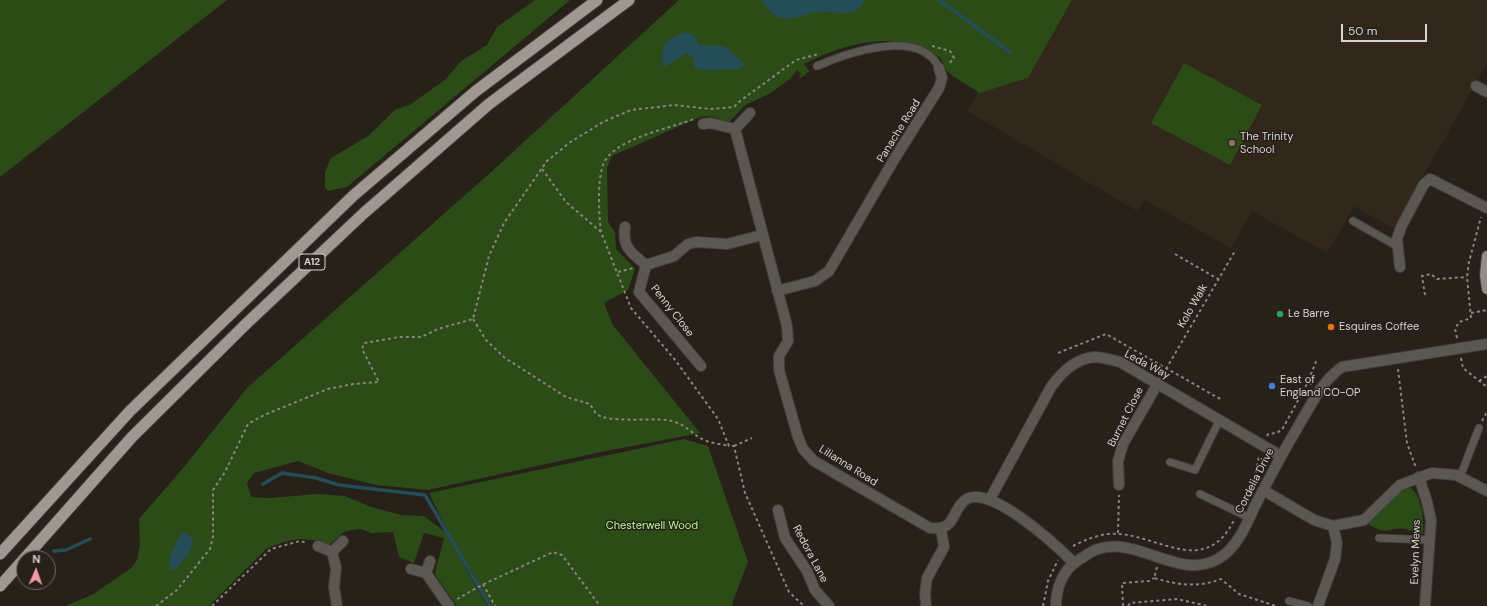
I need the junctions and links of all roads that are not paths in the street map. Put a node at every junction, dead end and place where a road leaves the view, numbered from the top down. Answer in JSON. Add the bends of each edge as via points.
{"nodes":[{"id":1,"x":598,"y":0,"type":"edge"},
{"id":2,"x":629,"y":0,"type":"edge"},
{"id":3,"x":817,"y":66,"type":"dead end"},
{"id":4,"x":939,"y":68,"type":"joint"},
{"id":5,"x":1476,"y":86,"type":"dead end"},
{"id":6,"x":1487,"y":92,"type":"edge"},
{"id":7,"x":750,"y":113,"type":"dead end"},
{"id":8,"x":702,"y":120,"type":"road end"},
{"id":9,"x":734,"y":130,"type":"junction"},
{"id":10,"x":1486,"y":207,"type":"edge"},
{"id":11,"x":1353,"y":221,"type":"dead end"},
{"id":12,"x":625,"y":227,"type":"dead end"},
{"id":13,"x":762,"y":235,"type":"junction"},
{"id":14,"x":1397,"y":246,"type":"junction"},
{"id":15,"x":1487,"y":256,"type":"edge"},
{"id":16,"x":646,"y":265,"type":"junction"},
{"id":17,"x":1400,"y":266,"type":"dead end"},
{"id":18,"x":1487,"y":289,"type":"edge"},
{"id":19,"x":777,"y":291,"type":"junction"},
{"id":20,"x":1487,"y":344,"type":"edge"},
{"id":21,"x":701,"y":366,"type":"dead end"},
{"id":22,"x":1158,"y":383,"type":"junction"},
{"id":23,"x":1219,"y":421,"type":"junction"},
{"id":24,"x":1479,"y":428,"type":"dead end"},
{"id":25,"x":1281,"y":456,"type":"junction"},
{"id":26,"x":1170,"y":462,"type":"dead end"},
{"id":27,"x":1419,"y":477,"type":"junction"},
{"id":28,"x":1460,"y":477,"type":"junction"},
{"id":29,"x":1119,"y":485,"type":"road end"},
{"id":30,"x":1263,"y":490,"type":"junction"},
{"id":31,"x":1487,"y":491,"type":"edge"},
{"id":32,"x":1200,"y":494,"type":"dead end"},
{"id":33,"x":990,"y":499,"type":"junction"},
{"id":34,"x":778,"y":510,"type":"dead end"},
{"id":35,"x":1250,"y":518,"type":"junction"},
{"id":36,"x":1333,"y":526,"type":"junction"},
{"id":37,"x":941,"y":529,"type":"junction"},
{"id":38,"x":1379,"y":538,"type":"dead end"},
{"id":39,"x":1430,"y":540,"type":"junction"},
{"id":40,"x":343,"y":541,"type":"dead end"},
{"id":41,"x":318,"y":546,"type":"road end"},
{"id":42,"x":33,"y":550,"type":"edge"},
{"id":43,"x":332,"y":552,"type":"junction"},
{"id":44,"x":0,"y":554,"type":"edge"},
{"id":45,"x":430,"y":561,"type":"dead end"},
{"id":46,"x":1074,"y":563,"type":"junction"},
{"id":47,"x":16,"y":569,"type":"edge"},
{"id":48,"x":411,"y":569,"type":"dead end"},
{"id":49,"x":426,"y":573,"type":"junction"},
{"id":50,"x":0,"y":586,"type":"edge"},
{"id":51,"x":1289,"y":600,"type":"dead end"},
{"id":52,"x":448,"y":605,"type":"edge"},
{"id":53,"x":338,"y":606,"type":"edge"},
{"id":54,"x":829,"y":606,"type":"edge"},
{"id":55,"x":926,"y":606,"type":"edge"},
{"id":56,"x":1056,"y":606,"type":"edge"},
{"id":57,"x":1308,"y":606,"type":"edge"},
{"id":58,"x":1318,"y":606,"type":"edge"},
{"id":59,"x":1425,"y":606,"type":"edge"}],
"edges":[{"from":1,"to":44,"type":"highway","number":"A12","via":[[476,91],[354,195],[130,411]]},
{"from":2,"to":42,"type":"highway","number":"A12","via":[[489,104],[364,212],[132,437]]},
{"from":3,"to":4,"type":"lane","via":[[864,50],[891,45],[909,47],[924,53],[935,59]]},
{"from":4,"to":19,"type":"street","name":"Panache Road","via":[[942,78],[940,88],[895,158],[829,271],[815,280]]},
{"from":5,"to":6,"type":"street"},
{"from":7,"to":9,"type":"street"},
{"from":8,"to":9,"type":"street"},
{"from":9,"to":13,"type":"street","name":"Lilianna Road"},
{"from":10,"to":14,"type":"street","via":[[1430,179],[1424,184],[1401,227]]},
{"from":11,"to":14,"type":"lane"},
{"from":12,"to":16,"type":"street","via":[[625,245]]},
{"from":13,"to":16,"type":"street","via":[[727,244],[688,244],[674,256]]},
{"from":13,"to":19,"type":"street","name":"Lilianna Road"},
{"from":14,"to":17,"type":"street"},
{"from":15,"to":18,"type":"main road"},
{"from":16,"to":21,"type":"street","name":"Penny Close","via":[[639,292]]},
{"from":19,"to":37,"type":"street","name":"Lilianna Road","via":[[787,326],[788,341],[779,356],[779,370],[793,423],[803,449],[814,461],[930,528]]},
{"from":20,"to":25,"type":"street","name":"Cordelia Drive","via":[[1342,367],[1321,389]]},
{"from":22,"to":23,"type":"street","name":"Leda Way"},
{"from":22,"to":29,"type":"street","name":"Burnet Close","via":[[1123,444],[1118,460]]},
{"from":22,"to":33,"type":"street","name":"Leda Way","via":[[1120,362],[1094,357],[1072,365],[1060,374],[1051,387]]},
{"from":23,"to":25,"type":"street","name":"Leda Way"},
{"from":23,"to":26,"type":"lane","via":[[1195,470]]},
{"from":24,"to":28,"type":"lane"},
{"from":25,"to":30,"type":"street","name":"Cordelia Drive"},
{"from":27,"to":28,"type":"street","via":[[1432,473]]},
{"from":27,"to":36,"type":"street","via":[[1400,485],[1364,520]]},
{"from":27,"to":39,"type":"street","name":"Evelyn Mews","via":[[1431,520]]},
{"from":28,"to":31,"type":"street"},
{"from":30,"to":35,"type":"street","name":"Cordelia Drive"},
{"from":30,"to":36,"type":"street","via":[[1314,520]]},
{"from":32,"to":35,"type":"lane"},
{"from":33,"to":37,"type":"street","via":[[976,496],[963,501],[950,523]]},
{"from":33,"to":46,"type":"street","via":[[1034,525]]},
{"from":34,"to":54,"type":"street","name":"Redora Lane","via":[[785,538],[807,571],[815,590]]},
{"from":35,"to":46,"type":"street","name":"Cordelia Drive","via":[[1232,548],[1217,560],[1197,566],[1126,547],[1109,546],[1097,549]]},
{"from":36,"to":58,"type":"street","via":[[1337,543],[1335,559]]},
{"from":37,"to":55,"type":"street","via":[[944,547],[927,578]]},
{"from":38,"to":39,"type":"lane"},
{"from":39,"to":59,"type":"street","name":"Evelyn Mews"},
{"from":40,"to":43,"type":"street"},
{"from":41,"to":43,"type":"street"},
{"from":43,"to":53,"type":"street","via":[[336,568],[334,587]]},
{"from":45,"to":49,"type":"street"},
{"from":46,"to":56,"type":"street","name":"Cordelia Drive","via":[[1062,579]]},
{"from":47,"to":50,"type":"highway","number":"A12"},
{"from":48,"to":49,"type":"street"},
{"from":49,"to":52,"type":"street"},
{"from":51,"to":57,"type":"lane"}]}
